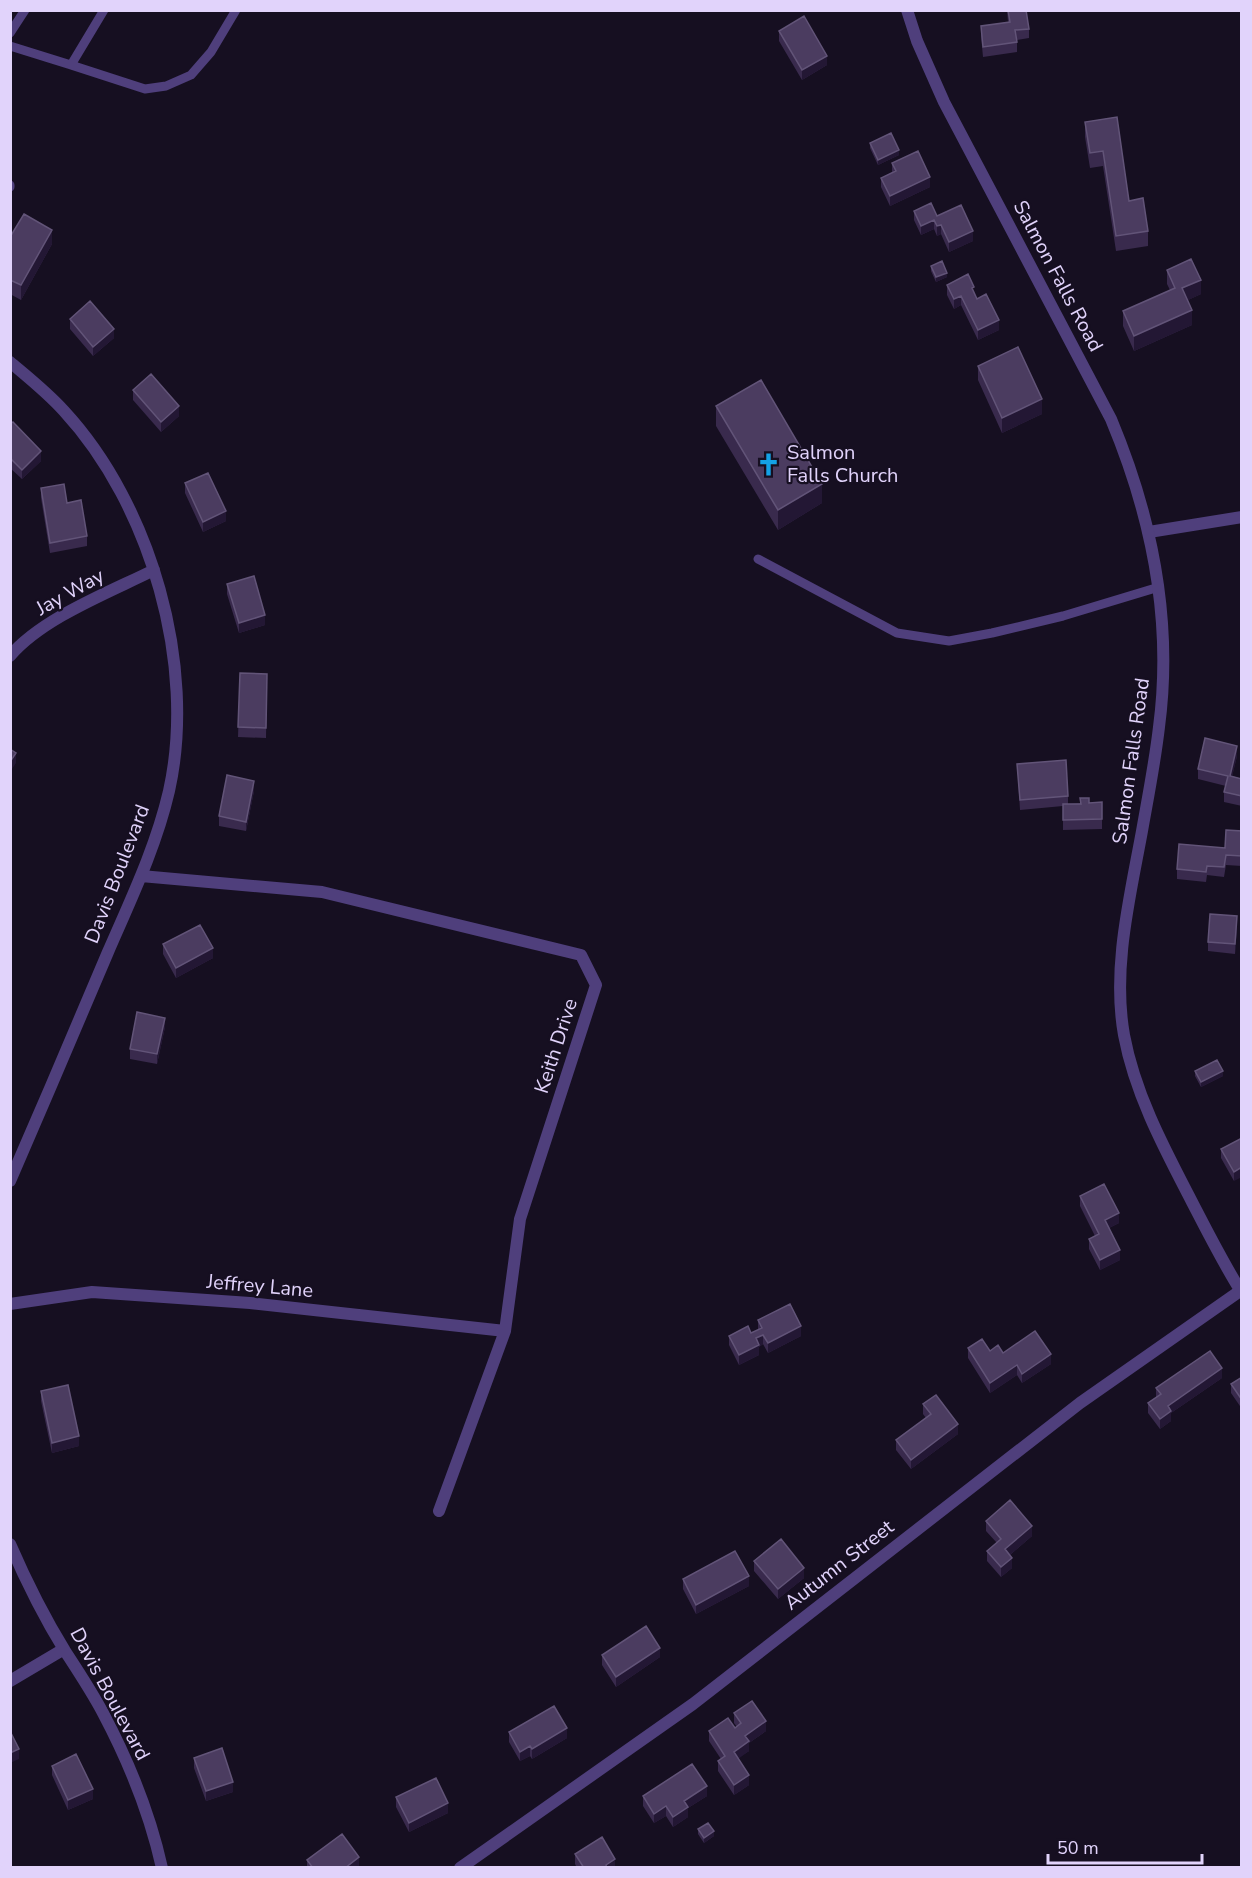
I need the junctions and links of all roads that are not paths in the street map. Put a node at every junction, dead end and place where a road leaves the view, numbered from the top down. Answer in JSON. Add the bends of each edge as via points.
{"nodes":[{"id":1,"x":25,"y":10,"type":"edge"},
{"id":2,"x":104,"y":10,"type":"edge"},
{"id":3,"x":236,"y":10,"type":"edge"},
{"id":4,"x":907,"y":10,"type":"edge"},
{"id":5,"x":10,"y":33,"type":"edge"},
{"id":6,"x":10,"y":46,"type":"edge"},
{"id":7,"x":71,"y":65,"type":"junction"},
{"id":8,"x":10,"y":362,"type":"edge"},
{"id":9,"x":1242,"y":517,"type":"edge"},
{"id":10,"x":1149,"y":532,"type":"junction"},
{"id":11,"x":758,"y":559,"type":"dead end"},
{"id":12,"x":154,"y":570,"type":"junction"},
{"id":13,"x":1159,"y":587,"type":"junction"},
{"id":14,"x":10,"y":656,"type":"edge"},
{"id":15,"x":141,"y":876,"type":"junction"},
{"id":16,"x":10,"y":1181,"type":"edge"},
{"id":17,"x":1241,"y":1292,"type":"edge"},
{"id":18,"x":10,"y":1304,"type":"edge"},
{"id":19,"x":505,"y":1330,"type":"junction"},
{"id":20,"x":439,"y":1511,"type":"dead end"},
{"id":21,"x":10,"y":1544,"type":"edge"},
{"id":22,"x":64,"y":1649,"type":"junction"},
{"id":23,"x":10,"y":1681,"type":"edge"},
{"id":24,"x":162,"y":1868,"type":"edge"},
{"id":25,"x":460,"y":1868,"type":"edge"}],
"edges":[{"from":1,"to":5,"type":"lane"},
{"from":2,"to":7,"type":"lane"},
{"from":3,"to":7,"type":"lane","via":[[211,52],[191,75],[166,86],[145,88]]},
{"from":4,"to":10,"type":"street","name":"Salmon Falls Road","via":[[944,102],[1111,419]]},
{"from":6,"to":7,"type":"lane"},
{"from":8,"to":12,"type":"street","name":"Davis Boulevard","via":[[41,387],[87,439],[127,506]]},
{"from":9,"to":10,"type":"street"},
{"from":10,"to":13,"type":"street","name":"Salmon Falls Road"},
{"from":11,"to":13,"type":"lane","via":[[897,633],[949,641],[1063,616]]},
{"from":12,"to":14,"type":"street","name":"Jay Way","via":[[45,626]]},
{"from":12,"to":15,"type":"street","name":"Davis Boulevard","via":[[175,664],[177,731],[169,790]]},
{"from":13,"to":17,"type":"street","name":"Salmon Falls Road","via":[[1163,628],[1160,726],[1124,938],[1124,1034],[1148,1112],[1174,1169]]},
{"from":15,"to":16,"type":"street","name":"Davis Boulevard"},
{"from":15,"to":19,"type":"street","name":"Keith Drive","via":[[322,892],[581,955],[596,985],[520,1219]]},
{"from":17,"to":25,"type":"street","name":"Autumn Street","via":[[1080,1403],[693,1704]]},
{"from":18,"to":19,"type":"street","name":"Jeffrey Lane","via":[[92,1292],[250,1303]]},
{"from":19,"to":20,"type":"street","name":"Keith Drive"},
{"from":21,"to":22,"type":"street","name":"Davis Boulevard"},
{"from":22,"to":23,"type":"street"},
{"from":22,"to":24,"type":"street","name":"Davis Boulevard","via":[[125,1758],[144,1804]]}]}
